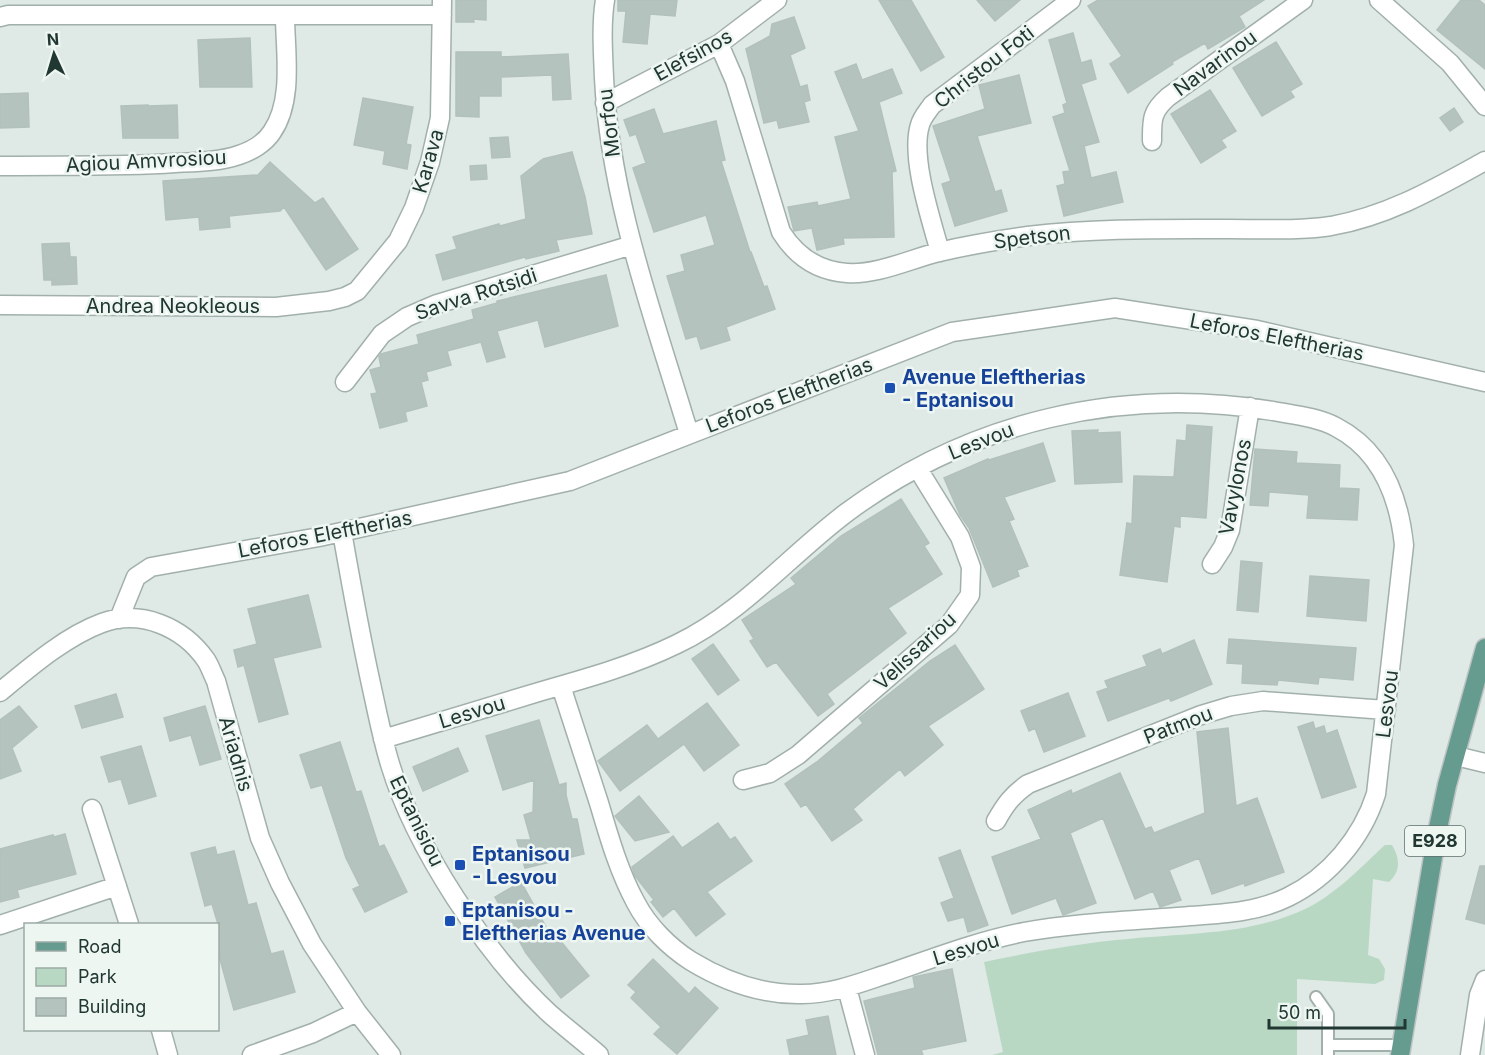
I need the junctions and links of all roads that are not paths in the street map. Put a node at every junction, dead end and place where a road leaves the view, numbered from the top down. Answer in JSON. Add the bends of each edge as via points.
{"nodes":[{"id":1,"x":605,"y":0,"type":"edge"},
{"id":2,"x":777,"y":0,"type":"edge"},
{"id":3,"x":1071,"y":0,"type":"edge"},
{"id":4,"x":1303,"y":0,"type":"edge"},
{"id":5,"x":1379,"y":0,"type":"edge"},
{"id":6,"x":442,"y":8,"type":"edge"},
{"id":7,"x":285,"y":15,"type":"junction"},
{"id":8,"x":0,"y":17,"type":"edge"},
{"id":9,"x":719,"y":44,"type":"junction"},
{"id":10,"x":605,"y":103,"type":"junction"},
{"id":11,"x":1485,"y":105,"type":"edge"},
{"id":12,"x":1152,"y":141,"type":"dead end"},
{"id":13,"x":1485,"y":161,"type":"edge"},
{"id":14,"x":0,"y":166,"type":"edge"},
{"id":15,"x":632,"y":245,"type":"junction"},
{"id":16,"x":939,"y":252,"type":"junction"},
{"id":17,"x":345,"y":297,"type":"joint"},
{"id":18,"x":0,"y":305,"type":"edge"},
{"id":19,"x":345,"y":382,"type":"dead end"},
{"id":20,"x":1485,"y":382,"type":"edge"},
{"id":21,"x":1251,"y":407,"type":"junction"},
{"id":22,"x":688,"y":434,"type":"junction"},
{"id":23,"x":918,"y":469,"type":"junction"},
{"id":24,"x":342,"y":532,"type":"junction"},
{"id":25,"x":1212,"y":564,"type":"dead end"},
{"id":26,"x":119,"y":619,"type":"junction"},
{"id":27,"x":1485,"y":648,"type":"edge"},
{"id":28,"x":561,"y":686,"type":"junction"},
{"id":29,"x":0,"y":692,"type":"edge"},
{"id":30,"x":1386,"y":710,"type":"junction"},
{"id":31,"x":383,"y":739,"type":"junction"},
{"id":32,"x":1456,"y":756,"type":"junction"},
{"id":33,"x":1485,"y":763,"type":"edge"},
{"id":34,"x":743,"y":780,"type":"dead end"},
{"id":35,"x":92,"y":809,"type":"dead end"},
{"id":36,"x":996,"y":822,"type":"dead end"},
{"id":37,"x":120,"y":894,"type":"junction"},
{"id":38,"x":129,"y":923,"type":"edge"},
{"id":39,"x":0,"y":925,"type":"edge"},
{"id":40,"x":1485,"y":980,"type":"edge"},
{"id":41,"x":847,"y":988,"type":"junction"},
{"id":42,"x":1316,"y":997,"type":"dead end"},
{"id":43,"x":357,"y":1012,"type":"junction"},
{"id":44,"x":162,"y":1031,"type":"edge"},
{"id":45,"x":1328,"y":1050,"type":"edge"},
{"id":46,"x":1401,"y":1050,"type":"edge"},
{"id":47,"x":168,"y":1055,"type":"edge"},
{"id":48,"x":252,"y":1055,"type":"edge"},
{"id":49,"x":391,"y":1055,"type":"edge"},
{"id":50,"x":599,"y":1055,"type":"edge"},
{"id":51,"x":865,"y":1055,"type":"edge"},
{"id":52,"x":1470,"y":1055,"type":"edge"}],
"edges":[{"from":1,"to":10,"type":"street","name":"Morfou"},
{"from":2,"to":9,"type":"street","name":"Elefsinos"},
{"from":3,"to":16,"type":"street","name":"Christou Foti","via":[[932,105],[924,116],[918,152]]},
{"from":4,"to":12,"type":"street","name":"Navarinou","via":[[1163,101],[1152,119]]},
{"from":5,"to":11,"type":"street","via":[[1450,63]]},
{"from":6,"to":7,"type":"street"},
{"from":6,"to":17,"type":"street","name":"Karava","via":[[440,118],[430,162],[398,240],[357,291]]},
{"from":7,"to":8,"type":"street"},
{"from":7,"to":14,"type":"street","name":"Agiou Amvrosiou","via":[[286,86],[281,112],[271,134],[255,148],[237,156],[202,161]]},
{"from":9,"to":10,"type":"street","name":"Elefsinos"},
{"from":9,"to":16,"type":"street","name":"Spetson","via":[[735,81],[781,232],[803,259],[847,273]]},
{"from":10,"to":15,"type":"street","name":"Morfou"},
{"from":13,"to":16,"type":"street","name":"Spetson","via":[[1412,201],[1332,226],[1078,231]]},
{"from":15,"to":19,"type":"street","name":"Savva Rotsidi","via":[[437,304],[407,317],[382,334]]},
{"from":15,"to":22,"type":"street","name":"Morfou"},
{"from":17,"to":18,"type":"street","name":"Andrea Neokleous","via":[[276,307]]},
{"from":20,"to":22,"type":"street","name":"Leforos Eleftherias","via":[[1257,330],[1115,308],[952,332]]},
{"from":21,"to":23,"type":"street","name":"Lesvou","via":[[1166,402],[1072,412],[1015,427]]},
{"from":21,"to":25,"type":"street","name":"Vavylonos","via":[[1230,530]]},
{"from":21,"to":30,"type":"street","name":"Lesvou","via":[[1310,417],[1336,426],[1361,443],[1393,490],[1404,545]]},
{"from":22,"to":24,"type":"street","name":"Leforos Eleftherias","via":[[570,481]]},
{"from":23,"to":28,"type":"street","name":"Lesvou","via":[[844,514],[763,586],[680,643]]},
{"from":23,"to":34,"type":"street","name":"Velissariou","via":[[960,537],[970,567],[970,595],[949,625],[798,755],[770,773]]},
{"from":24,"to":26,"type":"street","name":"Leforos Eleftherias","via":[[151,567],[136,577]]},
{"from":24,"to":31,"type":"street","name":"Eptanisiou"},
{"from":26,"to":29,"type":"street","name":"Ariadnis","via":[[101,623],[68,641]]},
{"from":26,"to":43,"type":"street","name":"Ariadnis","via":[[163,624],[179,633],[206,661],[216,681],[260,838],[279,883],[312,944]]},
{"from":27,"to":32,"type":"main road","number":"E928"},
{"from":28,"to":31,"type":"street","name":"Lesvou"},
{"from":28,"to":41,"type":"street","name":"Lesvou","via":[[619,865],[636,904],[650,924],[688,959],[739,984],[801,994]]},
{"from":30,"to":36,"type":"street","name":"Patmou","via":[[1263,701],[1231,706],[1028,784],[1005,803]]},
{"from":30,"to":41,"type":"street","name":"Lesvou","via":[[1370,814],[1345,852],[1311,884],[1287,898],[1230,913],[1024,932],[977,943]]},
{"from":31,"to":50,"type":"street","name":"Eptanisiou","via":[[390,766],[416,826],[464,910],[496,955],[549,1013]]},
{"from":32,"to":33,"type":"street"},
{"from":32,"to":46,"type":"main road","number":"E928","via":[[1437,833]]},
{"from":35,"to":37,"type":"street"},
{"from":37,"to":38,"type":"street"},
{"from":37,"to":39,"type":"street"},
{"from":40,"to":52,"type":"street"},
{"from":41,"to":51,"type":"street"},
{"from":42,"to":45,"type":"lane","via":[[1328,1014]]},
{"from":43,"to":48,"type":"street","via":[[313,1034]]},
{"from":43,"to":49,"type":"street","name":"Ariadnis"},
{"from":44,"to":47,"type":"street"},
{"from":45,"to":46,"type":"lane"}]}
